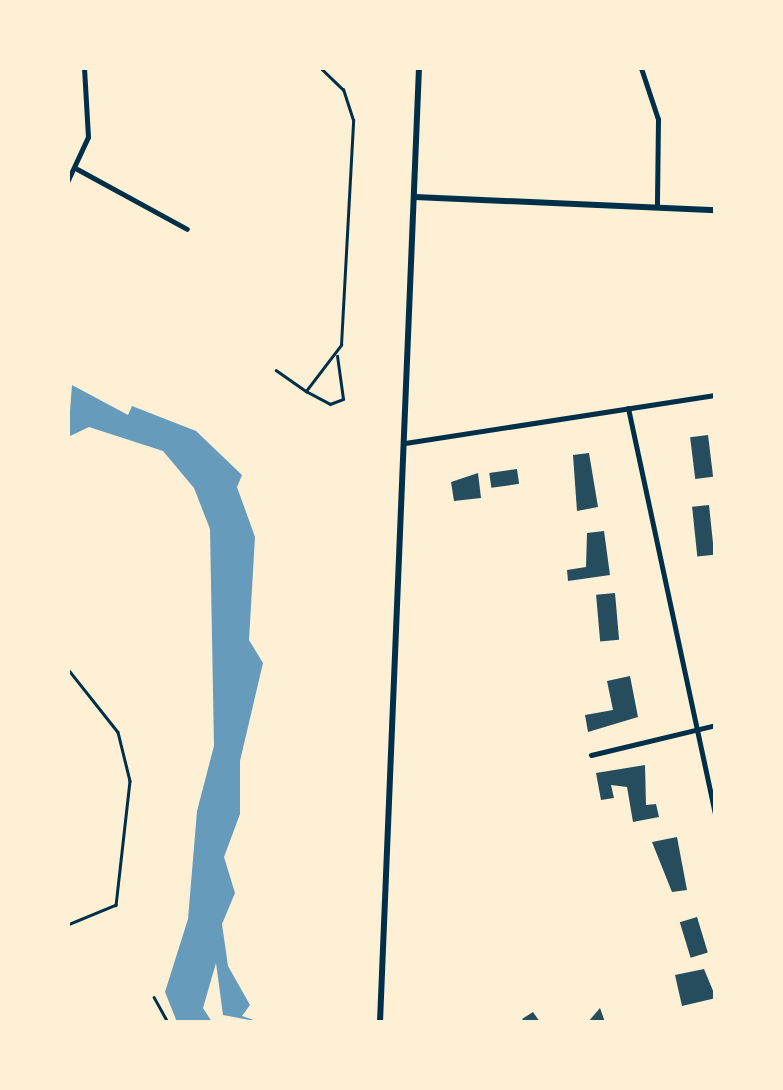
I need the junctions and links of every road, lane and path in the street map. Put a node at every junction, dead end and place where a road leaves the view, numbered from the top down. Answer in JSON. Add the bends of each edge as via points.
{"nodes":[{"id":1,"x":84,"y":68,"type":"edge"},
{"id":2,"x":320,"y":68,"type":"edge"},
{"id":3,"x":419,"y":68,"type":"edge"},
{"id":4,"x":641,"y":68,"type":"edge"},
{"id":5,"x":77,"y":170,"type":"junction"},
{"id":6,"x":68,"y":180,"type":"edge"},
{"id":7,"x":415,"y":197,"type":"junction"},
{"id":8,"x":657,"y":206,"type":"junction"},
{"id":9,"x":716,"y":210,"type":"edge"},
{"id":10,"x":187,"y":229,"type":"dead end"},
{"id":11,"x":337,"y":355,"type":"junction"},
{"id":12,"x":276,"y":370,"type":"dead end"},
{"id":13,"x":306,"y":391,"type":"junction"},
{"id":14,"x":716,"y":395,"type":"edge"},
{"id":15,"x":628,"y":408,"type":"junction"},
{"id":16,"x":405,"y":442,"type":"junction"},
{"id":17,"x":68,"y":669,"type":"edge"},
{"id":18,"x":716,"y":725,"type":"edge"},
{"id":19,"x":692,"y":731,"type":"junction"},
{"id":20,"x":591,"y":755,"type":"dead end"},
{"id":21,"x":716,"y":819,"type":"edge"},
{"id":22,"x":68,"y":926,"type":"edge"},
{"id":23,"x":154,"y":997,"type":"dead end"},
{"id":24,"x":168,"y":1022,"type":"edge"},
{"id":25,"x":380,"y":1022,"type":"edge"}],
"edges":[{"from":1,"to":5,"type":"street","via":[[90,118]]},
{"from":2,"to":11,"type":"lane","via":[[343,90],[353,120]]},
{"from":3,"to":7,"type":"main road"},
{"from":4,"to":8,"type":"street","via":[[658,119]]},
{"from":5,"to":6,"type":"street"},
{"from":5,"to":10,"type":"street"},
{"from":7,"to":8,"type":"main road"},
{"from":7,"to":16,"type":"main road"},
{"from":8,"to":9,"type":"main road"},
{"from":11,"to":13,"type":"lane"},
{"from":11,"to":13,"type":"lane","via":[[344,399],[330,404]]},
{"from":12,"to":13,"type":"lane"},
{"from":14,"to":15,"type":"street"},
{"from":15,"to":16,"type":"street"},
{"from":15,"to":19,"type":"street"},
{"from":16,"to":25,"type":"main road"},
{"from":17,"to":22,"type":"path","via":[[118,732],[130,781],[116,905]]},
{"from":18,"to":19,"type":"street"},
{"from":19,"to":20,"type":"street"},
{"from":19,"to":21,"type":"street"},
{"from":23,"to":24,"type":"path"}]}
